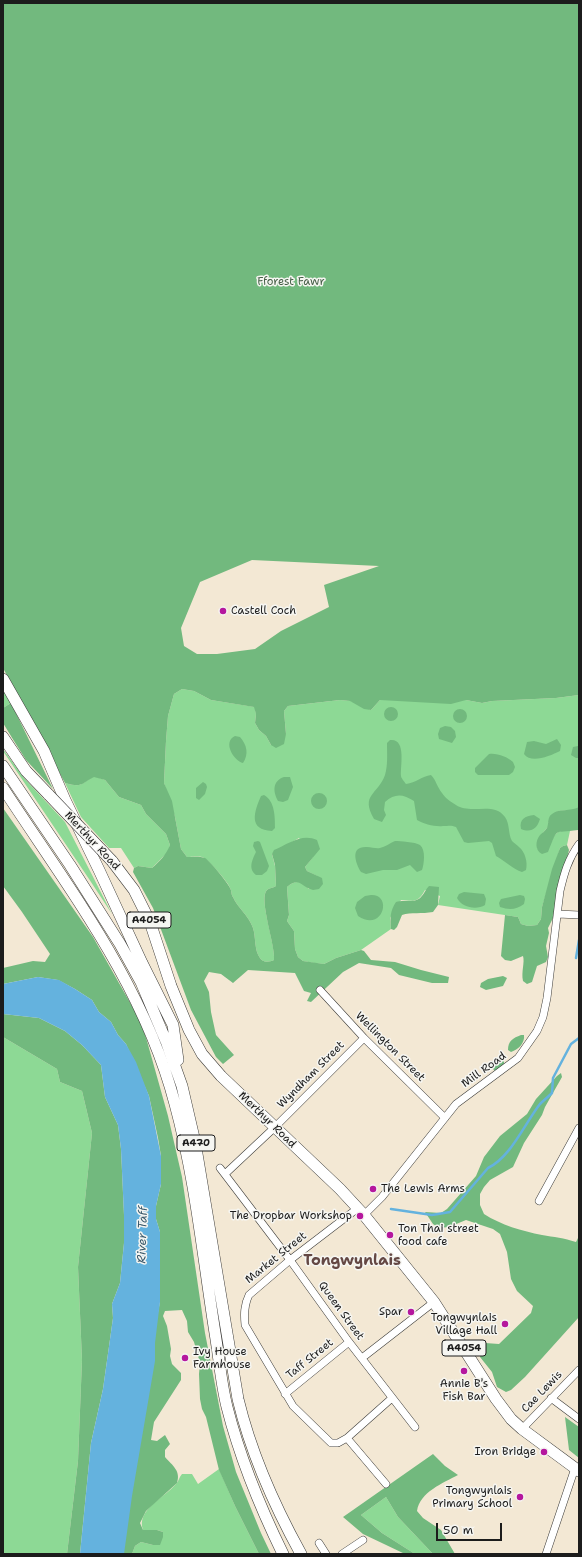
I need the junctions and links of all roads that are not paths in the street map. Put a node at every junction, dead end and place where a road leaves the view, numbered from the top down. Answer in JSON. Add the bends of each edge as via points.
{"nodes":[{"id":1,"x":3,"y":679,"type":"edge"},
{"id":2,"x":3,"y":737,"type":"edge"},
{"id":3,"x":3,"y":766,"type":"edge"},
{"id":4,"x":3,"y":788,"type":"edge"},
{"id":5,"x":3,"y":793,"type":"edge"},
{"id":6,"x":13,"y":803,"type":"junction"},
{"id":7,"x":579,"y":844,"type":"edge"},
{"id":8,"x":558,"y":914,"type":"junction"},
{"id":9,"x":579,"y":915,"type":"edge"},
{"id":10,"x":320,"y":990,"type":"dead end"},
{"id":11,"x":364,"y":1038,"type":"junction"},
{"id":12,"x":182,"y":1086,"type":"junction"},
{"id":13,"x":445,"y":1118,"type":"junction"},
{"id":14,"x":274,"y":1128,"type":"junction"},
{"id":15,"x":579,"y":1128,"type":"edge"},
{"id":16,"x":220,"y":1168,"type":"dead end"},
{"id":17,"x":225,"y":1174,"type":"junction"},
{"id":18,"x":539,"y":1201,"type":"dead end"},
{"id":19,"x":361,"y":1211,"type":"junction"},
{"id":20,"x":290,"y":1260,"type":"junction"},
{"id":21,"x":434,"y":1302,"type":"junction"},
{"id":22,"x":349,"y":1342,"type":"junction"},
{"id":23,"x":362,"y":1358,"type":"junction"},
{"id":24,"x":579,"y":1370,"type":"edge"},
{"id":25,"x":286,"y":1394,"type":"junction"},
{"id":26,"x":392,"y":1398,"type":"junction"},
{"id":27,"x":551,"y":1398,"type":"junction"},
{"id":28,"x":579,"y":1419,"type":"edge"},
{"id":29,"x":415,"y":1427,"type":"dead end"},
{"id":30,"x":522,"y":1429,"type":"junction"},
{"id":31,"x":347,"y":1438,"type":"junction"},
{"id":32,"x":577,"y":1470,"type":"edge"},
{"id":33,"x":386,"y":1484,"type":"dead end"},
{"id":34,"x":363,"y":1540,"type":"dead end"},
{"id":35,"x":319,"y":1544,"type":"dead end"},
{"id":36,"x":283,"y":1554,"type":"edge"},
{"id":37,"x":301,"y":1554,"type":"edge"},
{"id":38,"x":326,"y":1554,"type":"edge"},
{"id":39,"x":342,"y":1554,"type":"edge"},
{"id":40,"x":546,"y":1554,"type":"edge"}],
"edges":[{"from":1,"to":12,"type":"main road","via":[[44,751],[173,1025]]},
{"from":2,"to":14,"type":"main road","name":"Merthyr Road","number":"A4054","bridge":true,"via":[[26,771],[112,861],[134,890],[150,922],[189,1030],[202,1054]]},
{"from":3,"to":12,"type":"main road","number":"A470","via":[[120,944],[166,1041]]},
{"from":4,"to":6,"type":"main road","number":"A470"},
{"from":5,"to":6,"type":"main road"},
{"from":6,"to":36,"type":"main road","number":"A470","via":[[92,920],[127,982],[154,1039],[175,1103],[185,1146],[227,1405],[253,1486]]},
{"from":7,"to":8,"type":"street","name":"Mill Road","via":[[565,870]]},
{"from":8,"to":9,"type":"street"},
{"from":8,"to":13,"type":"street","name":"Mill Road","via":[[547,998],[537,1031],[518,1058],[456,1104]]},
{"from":10,"to":11,"type":"street","name":"Wellington Street"},
{"from":11,"to":13,"type":"street","name":"Wellington Street"},
{"from":11,"to":14,"type":"street","name":"Wyndham Street"},
{"from":12,"to":37,"type":"main road","number":"A470","via":[[204,1188],[244,1423],[273,1499]]},
{"from":13,"to":19,"type":"street","name":"Mill Road","via":[[382,1197]]},
{"from":14,"to":17,"type":"street","name":"Wyndham Street"},
{"from":14,"to":19,"type":"main road","name":"Merthyr Road","number":"A4054"},
{"from":15,"to":18,"type":"street"},
{"from":16,"to":17,"type":"street","name":"Queen Street"},
{"from":17,"to":20,"type":"street","name":"Queen Street"},
{"from":19,"to":20,"type":"street","name":"Market Street"},
{"from":19,"to":21,"type":"main road","name":"Merthyr Road","number":"A4054"},
{"from":20,"to":22,"type":"street","name":"Queen Street"},
{"from":20,"to":25,"type":"street","name":"Market Street","via":[[249,1294],[244,1313],[245,1325]]},
{"from":21,"to":23,"type":"street"},
{"from":21,"to":30,"type":"main road","name":"Merthyr Road","number":"A4054","via":[[496,1399]]},
{"from":22,"to":23,"type":"street","name":"Queen Street"},
{"from":22,"to":25,"type":"street","name":"Taff Street"},
{"from":23,"to":26,"type":"street","name":"Queen Street"},
{"from":24,"to":27,"type":"street","name":"Cae Lewis"},
{"from":25,"to":31,"type":"street","name":"Market Street","via":[[293,1406],[331,1443],[338,1444]]},
{"from":26,"to":29,"type":"street","name":"Queen Street"},
{"from":26,"to":31,"type":"street"},
{"from":27,"to":28,"type":"street"},
{"from":27,"to":30,"type":"street","name":"Cae Lewis"},
{"from":30,"to":32,"type":"main road","name":"Merthyr Road","number":"A4054"},
{"from":31,"to":33,"type":"street"},
{"from":32,"to":40,"type":"street"},
{"from":34,"to":39,"type":"street"},
{"from":35,"to":38,"type":"street"}]}
